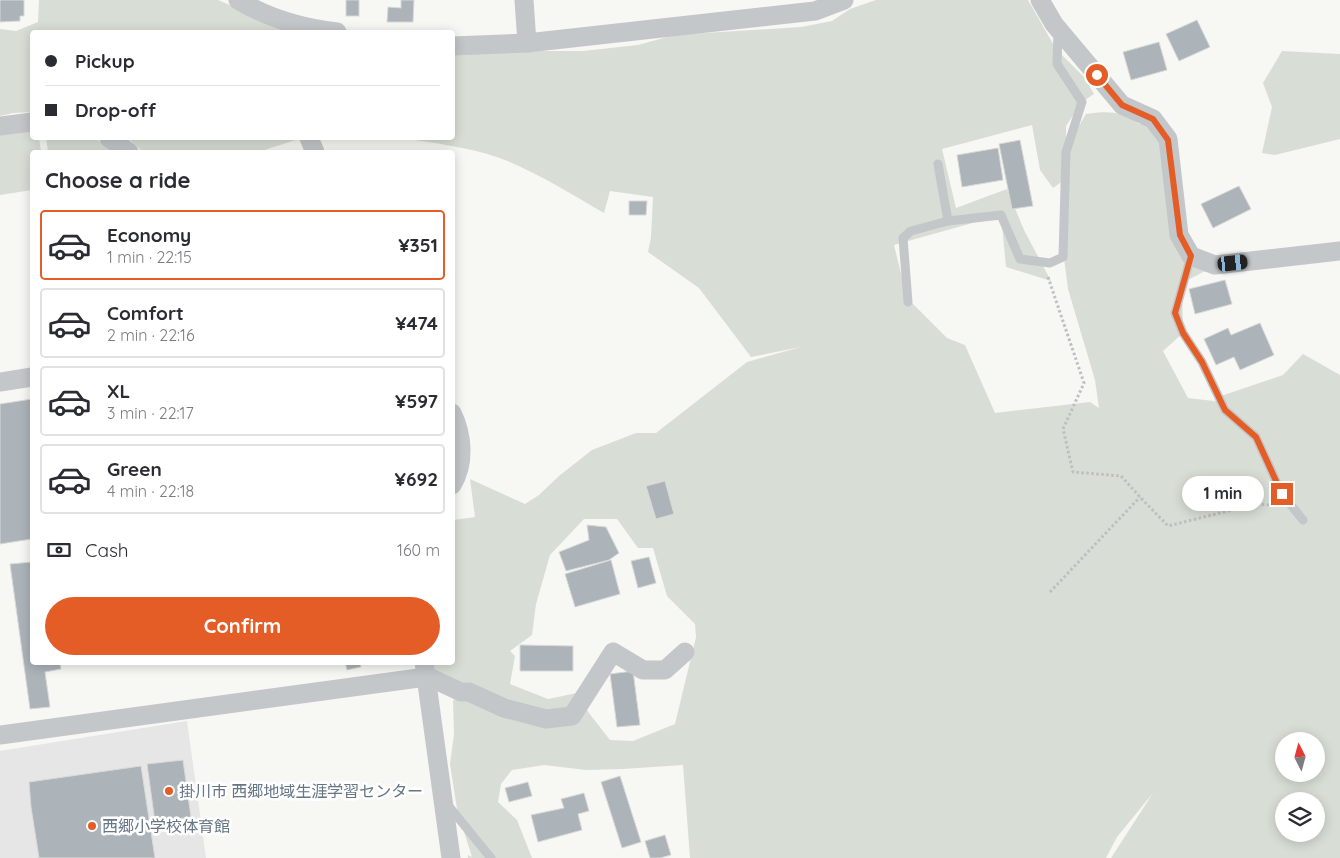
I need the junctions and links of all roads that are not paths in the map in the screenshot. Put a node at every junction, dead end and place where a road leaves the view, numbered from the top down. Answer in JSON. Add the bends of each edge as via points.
{"nodes":[{"id":1,"x":238,"y":0,"type":"edge"},
{"id":2,"x":524,"y":0,"type":"edge"},
{"id":3,"x":844,"y":0,"type":"edge"},
{"id":4,"x":1040,"y":0,"type":"edge"},
{"id":5,"x":1058,"y":29,"type":"junction"},
{"id":6,"x":327,"y":30,"type":"edge"},
{"id":7,"x":527,"y":43,"type":"junction"},
{"id":8,"x":455,"y":46,"type":"edge"},
{"id":9,"x":30,"y":122,"type":"edge"},
{"id":10,"x":0,"y":126,"type":"edge"},
{"id":11,"x":112,"y":140,"type":"edge"},
{"id":12,"x":126,"y":150,"type":"edge"},
{"id":13,"x":938,"y":164,"type":"dead end"},
{"id":14,"x":948,"y":221,"type":"junction"},
{"id":15,"x":1340,"y":251,"type":"edge"},
{"id":16,"x":1191,"y":256,"type":"junction"},
{"id":17,"x":908,"y":302,"type":"dead end"},
{"id":18,"x":30,"y":377,"type":"edge"},
{"id":19,"x":0,"y":382,"type":"edge"},
{"id":20,"x":455,"y":420,"type":"edge"},
{"id":21,"x":455,"y":480,"type":"edge"},
{"id":22,"x":1303,"y":520,"type":"dead end"},
{"id":23,"x":685,"y":652,"type":"dead end"},
{"id":24,"x":425,"y":670,"type":"edge"},
{"id":25,"x":0,"y":735,"type":"edge"},
{"id":26,"x":443,"y":798,"type":"junction"},
{"id":27,"x":451,"y":858,"type":"edge"},
{"id":28,"x":491,"y":858,"type":"edge"}],
"edges":[{"from":1,"to":6,"type":"street","via":[[278,20]]},
{"from":2,"to":7,"type":"street"},
{"from":3,"to":7,"type":"street","via":[[815,12]]},
{"from":4,"to":5,"type":"street"},
{"from":5,"to":14,"type":"lane","via":[[1058,64],[1082,102],[1066,152],[1062,257],[1050,263],[1020,259],[1001,215]]},
{"from":5,"to":16,"type":"street","via":[[1122,105],[1153,119],[1168,140],[1180,235]]},
{"from":7,"to":8,"type":"street"},
{"from":9,"to":10,"type":"street"},
{"from":11,"to":12,"type":"street"},
{"from":13,"to":14,"type":"lane"},
{"from":14,"to":17,"type":"lane","via":[[911,231],[903,238]]},
{"from":15,"to":16,"type":"street","via":[[1215,265]]},
{"from":16,"to":22,"type":"lane","via":[[1175,313],[1183,333],[1202,362],[1225,410],[1256,437],[1282,494]]},
{"from":18,"to":19,"type":"street"},
{"from":20,"to":21,"type":"street","via":[[459,427],[461,459]]},
{"from":23,"to":24,"type":"street","via":[[665,670],[643,670],[613,652],[572,716],[546,719],[461,692],[431,678]]},
{"from":24,"to":25,"type":"street"},
{"from":24,"to":26,"type":"street"},
{"from":26,"to":27,"type":"street"},
{"from":26,"to":28,"type":"lane"}]}
